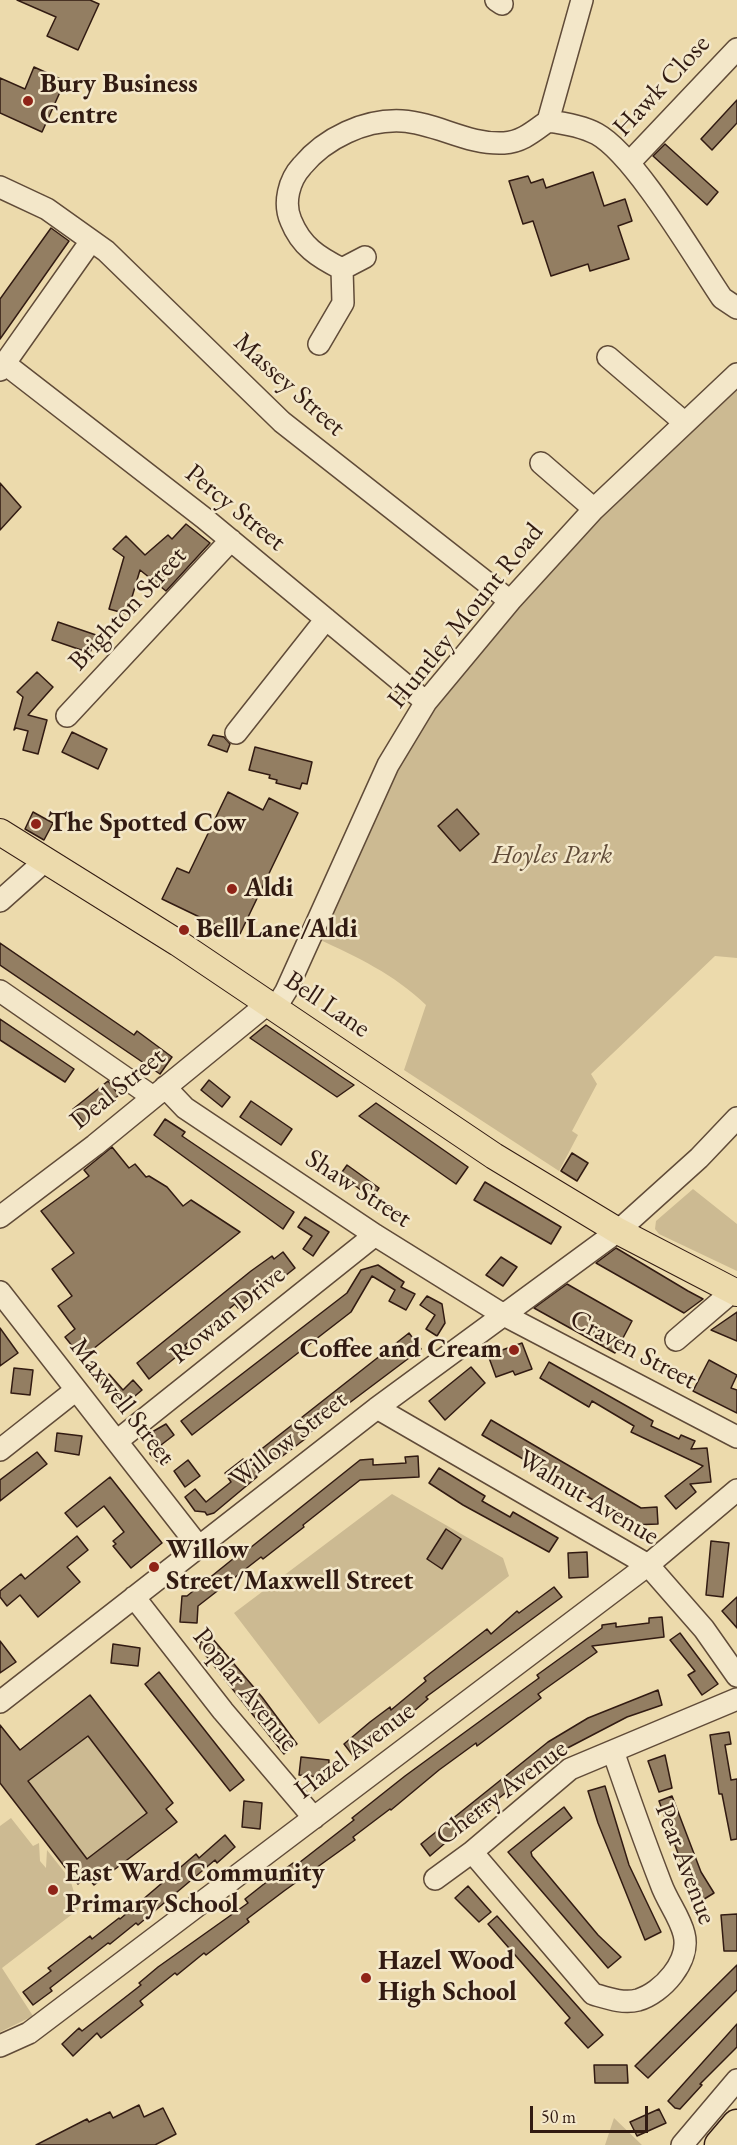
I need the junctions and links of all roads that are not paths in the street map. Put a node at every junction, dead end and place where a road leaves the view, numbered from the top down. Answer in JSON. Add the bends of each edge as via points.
{"nodes":[{"id":1,"x":582,"y":0,"type":"edge"},
{"id":2,"x":737,"y":49,"type":"edge"},
{"id":3,"x":548,"y":121,"type":"junction"},
{"id":4,"x":629,"y":163,"type":"junction"},
{"id":5,"x":0,"y":187,"type":"edge"},
{"id":6,"x":91,"y":241,"type":"junction"},
{"id":7,"x":365,"y":257,"type":"dead end"},
{"id":8,"x":342,"y":269,"type":"junction"},
{"id":9,"x":737,"y":308,"type":"edge"},
{"id":10,"x":319,"y":344,"type":"dead end"},
{"id":11,"x":608,"y":357,"type":"dead end"},
{"id":12,"x":2,"y":366,"type":"edge"},
{"id":13,"x":737,"y":374,"type":"edge"},
{"id":14,"x":686,"y":423,"type":"junction"},
{"id":15,"x":541,"y":463,"type":"dead end"},
{"id":16,"x":594,"y":509,"type":"junction"},
{"id":17,"x":231,"y":540,"type":"junction"},
{"id":18,"x":510,"y":601,"type":"junction"},
{"id":19,"x":326,"y":619,"type":"junction"},
{"id":20,"x":426,"y":702,"type":"junction"},
{"id":21,"x":66,"y":716,"type":"dead end"},
{"id":22,"x":236,"y":733,"type":"dead end"},
{"id":23,"x":0,"y":832,"type":"edge"},
{"id":24,"x":46,"y":860,"type":"junction"},
{"id":25,"x":0,"y":901,"type":"edge"},
{"id":26,"x":0,"y":991,"type":"edge"},
{"id":27,"x":271,"y":1004,"type":"junction"},
{"id":28,"x":159,"y":1092,"type":"junction"},
{"id":29,"x":737,"y":1118,"type":"edge"},
{"id":30,"x":0,"y":1217,"type":"edge"},
{"id":31,"x":618,"y":1231,"type":"junction"},
{"id":32,"x":375,"y":1235,"type":"junction"},
{"id":33,"x":0,"y":1292,"type":"edge"},
{"id":34,"x":735,"y":1292,"type":"edge"},
{"id":35,"x":502,"y":1314,"type":"junction"},
{"id":36,"x":676,"y":1340,"type":"dead end"},
{"id":37,"x":76,"y":1390,"type":"junction"},
{"id":38,"x":377,"y":1407,"type":"junction"},
{"id":39,"x":737,"y":1437,"type":"edge"},
{"id":40,"x":117,"y":1441,"type":"junction"},
{"id":41,"x":0,"y":1450,"type":"edge"},
{"id":42,"x":737,"y":1490,"type":"edge"},
{"id":43,"x":199,"y":1546,"type":"junction"},
{"id":44,"x":648,"y":1564,"type":"junction"},
{"id":45,"x":134,"y":1597,"type":"junction"},
{"id":46,"x":737,"y":1676,"type":"edge"},
{"id":47,"x":737,"y":1699,"type":"edge"},
{"id":48,"x":0,"y":1702,"type":"edge"},
{"id":49,"x":613,"y":1751,"type":"junction"},
{"id":50,"x":314,"y":1818,"type":"junction"},
{"id":51,"x":472,"y":1852,"type":"junction"},
{"id":52,"x":435,"y":1879,"type":"dead end"},
{"id":53,"x":0,"y":2046,"type":"edge"},
{"id":54,"x":737,"y":2080,"type":"edge"},
{"id":55,"x":737,"y":2125,"type":"edge"},
{"id":56,"x":682,"y":2145,"type":"edge"},
{"id":57,"x":720,"y":2145,"type":"edge"}],
"edges":[{"from":1,"to":3,"type":"street"},
{"from":2,"to":4,"type":"street","name":"Hawk Close"},
{"from":3,"to":4,"type":"street","via":[[597,134]]},
{"from":3,"to":8,"type":"street","via":[[524,139],[507,143],[482,143],[403,121],[368,125],[318,147],[288,190],[288,214],[298,239],[320,258]]},
{"from":4,"to":9,"type":"street","via":[[722,298]]},
{"from":5,"to":6,"type":"street","name":"Massey Street","via":[[38,204]]},
{"from":6,"to":12,"type":"street"},
{"from":6,"to":18,"type":"street","name":"Massey Street","via":[[106,251],[282,422]]},
{"from":7,"to":8,"type":"street"},
{"from":8,"to":10,"type":"street","via":[[343,303]]},
{"from":11,"to":14,"type":"street"},
{"from":12,"to":17,"type":"street","name":"Percy Street"},
{"from":13,"to":14,"type":"street","name":"Huntley Mount Road"},
{"from":14,"to":16,"type":"street","name":"Huntley Mount Road"},
{"from":15,"to":16,"type":"street"},
{"from":16,"to":18,"type":"street","name":"Huntley Mount Road"},
{"from":17,"to":19,"type":"street","name":"Percy Street"},
{"from":17,"to":21,"type":"street","name":"Brighton Street"},
{"from":18,"to":20,"type":"street","name":"Huntley Mount Road"},
{"from":19,"to":20,"type":"street","name":"Percy Street"},
{"from":19,"to":22,"type":"street"},
{"from":20,"to":27,"type":"street","name":"Huntley Mount Road","via":[[388,765],[286,991]]},
{"from":23,"to":24,"type":"main road","name":"Bell Lane"},
{"from":24,"to":25,"type":"street"},
{"from":24,"to":27,"type":"main road","name":"Bell Lane"},
{"from":26,"to":28,"type":"street"},
{"from":27,"to":28,"type":"street","name":"Deal Street"},
{"from":27,"to":31,"type":"main road","name":"Bell Lane","via":[[486,1151]]},
{"from":28,"to":30,"type":"street","name":"Deal Street"},
{"from":28,"to":32,"type":"street","name":"Shaw Street"},
{"from":29,"to":31,"type":"street","name":"Willow Street","via":[[691,1166]]},
{"from":31,"to":34,"type":"main road","name":"Bell Lane"},
{"from":31,"to":35,"type":"street","name":"Willow Street"},
{"from":32,"to":35,"type":"street","name":"Shaw Street"},
{"from":32,"to":40,"type":"street","name":"Rowan Drive"},
{"from":33,"to":37,"type":"street","name":"Maxwell Street"},
{"from":34,"to":36,"type":"street"},
{"from":35,"to":38,"type":"street","name":"Willow Street"},
{"from":35,"to":39,"type":"street","name":"Craven Street"},
{"from":37,"to":40,"type":"street","name":"Maxwell Street"},
{"from":37,"to":41,"type":"street"},
{"from":38,"to":43,"type":"street","name":"Willow Street"},
{"from":38,"to":44,"type":"street","name":"Walnut Avenue"},
{"from":40,"to":43,"type":"street","name":"Maxwell Street"},
{"from":42,"to":44,"type":"street","name":"Hazel Avenue"},
{"from":43,"to":45,"type":"street","name":"Willow Street"},
{"from":44,"to":46,"type":"street","name":"Walnut Avenue","via":[[704,1629]]},
{"from":44,"to":50,"type":"street","name":"Hazel Avenue"},
{"from":45,"to":48,"type":"street","name":"Willow Street"},
{"from":45,"to":50,"type":"street","name":"Poplar Avenue"},
{"from":47,"to":49,"type":"street","name":"Cherry Avenue"},
{"from":49,"to":51,"type":"street","name":"Cherry Avenue","via":[[570,1769]]},
{"from":49,"to":51,"type":"street","name":"Pear Avenue","via":[[662,1887],[685,1935],[679,1964],[662,1986],[638,2000],[618,2001],[593,1994]]},
{"from":50,"to":53,"type":"street","name":"Hazel Avenue","via":[[30,2033]]},
{"from":51,"to":52,"type":"street","name":"Cherry Avenue"},
{"from":54,"to":56,"type":"street"},
{"from":55,"to":57,"type":"highway"}]}
